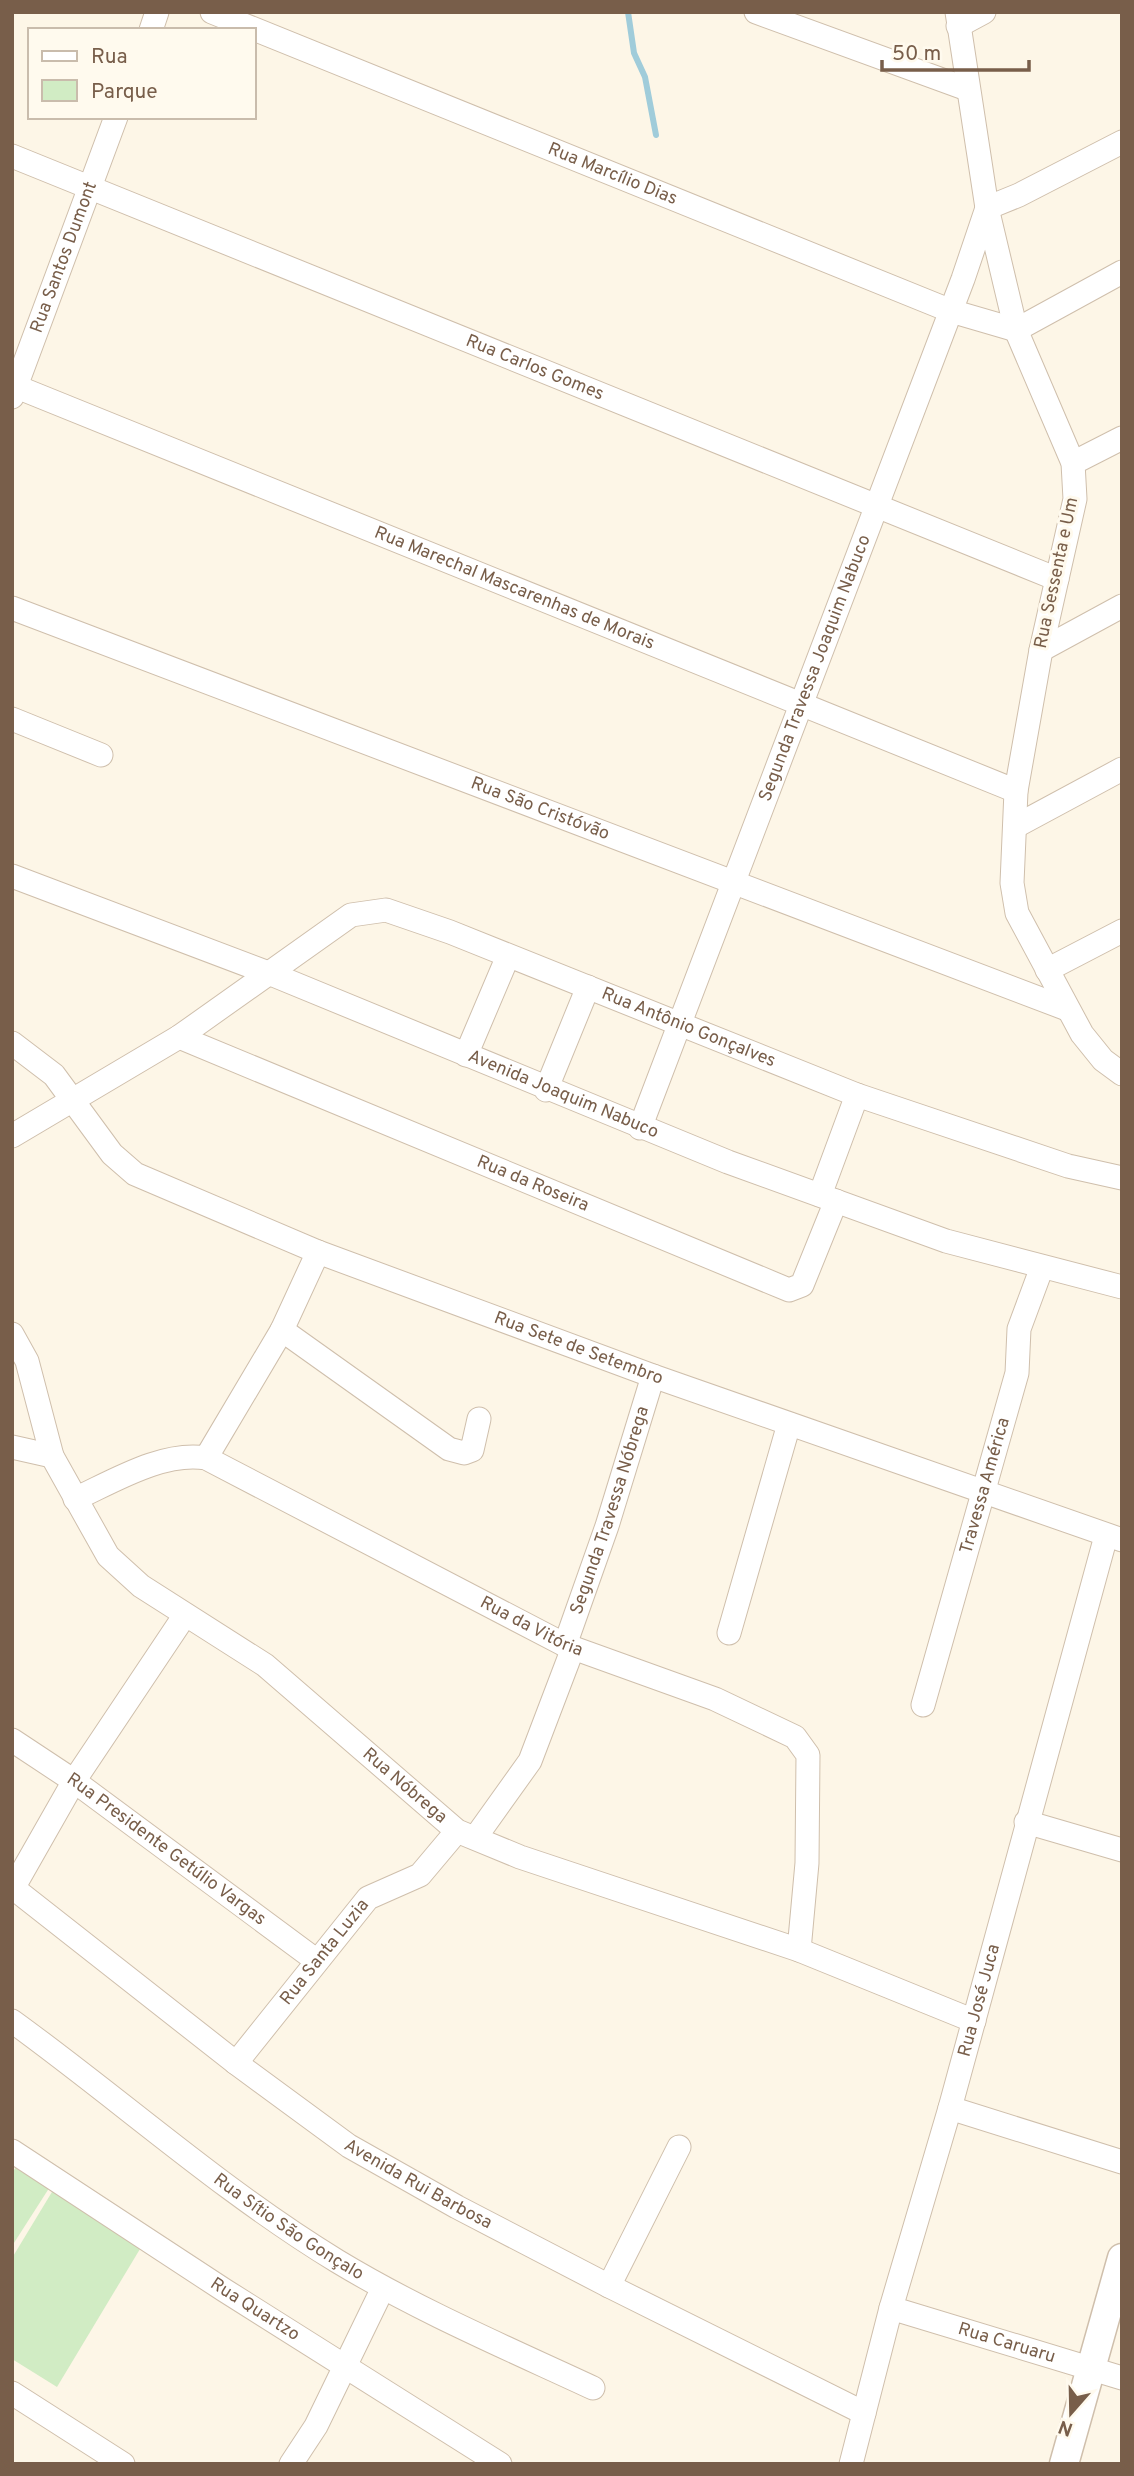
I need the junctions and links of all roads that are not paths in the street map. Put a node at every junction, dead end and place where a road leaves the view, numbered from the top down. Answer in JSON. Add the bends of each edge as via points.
{"nodes":[{"id":1,"x":212,"y":12,"type":"edge"},
{"id":2,"x":756,"y":12,"type":"edge"},
{"id":3,"x":984,"y":12,"type":"edge"},
{"id":4,"x":957,"y":19,"type":"edge"},
{"id":5,"x":252,"y":28,"type":"edge"},
{"id":6,"x":256,"y":30,"type":"edge"},
{"id":7,"x":967,"y":89,"type":"junction"},
{"id":8,"x":116,"y":119,"type":"edge"},
{"id":9,"x":1122,"y":142,"type":"edge"},
{"id":10,"x":12,"y":156,"type":"edge"},
{"id":11,"x":89,"y":187,"type":"junction"},
{"id":12,"x":987,"y":208,"type":"junction"},
{"id":13,"x":1122,"y":271,"type":"edge"},
{"id":14,"x":951,"y":311,"type":"junction"},
{"id":15,"x":1017,"y":330,"type":"junction"},
{"id":16,"x":14,"y":389,"type":"edge"},
{"id":17,"x":1122,"y":438,"type":"edge"},
{"id":18,"x":1073,"y":463,"type":"junction"},
{"id":19,"x":875,"y":508,"type":"junction"},
{"id":20,"x":1057,"y":579,"type":"junction"},
{"id":21,"x":1122,"y":606,"type":"edge"},
{"id":22,"x":12,"y":608,"type":"edge"},
{"id":23,"x":1041,"y":650,"type":"junction"},
{"id":24,"x":801,"y":705,"type":"junction"},
{"id":25,"x":12,"y":719,"type":"edge"},
{"id":26,"x":101,"y":755,"type":"dead end"},
{"id":27,"x":1122,"y":769,"type":"edge"},
{"id":28,"x":1016,"y":791,"type":"junction"},
{"id":29,"x":1016,"y":827,"type":"junction"},
{"id":30,"x":12,"y":876,"type":"edge"},
{"id":31,"x":735,"y":881,"type":"junction"},
{"id":32,"x":1122,"y":931,"type":"edge"},
{"id":33,"x":508,"y":956,"type":"junction"},
{"id":34,"x":1047,"y":970,"type":"junction"},
{"id":35,"x":271,"y":974,"type":"junction"},
{"id":36,"x":588,"y":987,"type":"junction"},
{"id":37,"x":1068,"y":1009,"type":"junction"},
{"id":38,"x":680,"y":1022,"type":"junction"},
{"id":39,"x":179,"y":1037,"type":"junction"},
{"id":40,"x":12,"y":1043,"type":"edge"},
{"id":41,"x":466,"y":1055,"type":"junction"},
{"id":42,"x":1122,"y":1074,"type":"edge"},
{"id":43,"x":546,"y":1090,"type":"junction"},
{"id":44,"x":857,"y":1095,"type":"junction"},
{"id":45,"x":70,"y":1100,"type":"junction"},
{"id":46,"x":640,"y":1128,"type":"junction"},
{"id":47,"x":12,"y":1136,"type":"edge"},
{"id":48,"x":1122,"y":1178,"type":"edge"},
{"id":49,"x":828,"y":1198,"type":"junction"},
{"id":50,"x":317,"y":1252,"type":"junction"},
{"id":51,"x":1042,"y":1267,"type":"junction"},
{"id":52,"x":1122,"y":1287,"type":"edge"},
{"id":53,"x":282,"y":1330,"type":"junction"},
{"id":54,"x":12,"y":1334,"type":"edge"},
{"id":55,"x":653,"y":1376,"type":"junction"},
{"id":56,"x":479,"y":1419,"type":"dead end"},
{"id":57,"x":789,"y":1424,"type":"junction"},
{"id":58,"x":12,"y":1447,"type":"edge"},
{"id":59,"x":52,"y":1456,"type":"junction"},
{"id":60,"x":206,"y":1458,"type":"junction"},
{"id":61,"x":982,"y":1491,"type":"junction"},
{"id":62,"x":75,"y":1499,"type":"junction"},
{"id":63,"x":1114,"y":1538,"type":"edge"},
{"id":64,"x":185,"y":1615,"type":"junction"},
{"id":65,"x":729,"y":1633,"type":"dead end"},
{"id":66,"x":569,"y":1647,"type":"junction"},
{"id":67,"x":923,"y":1705,"type":"dead end"},
{"id":68,"x":12,"y":1740,"type":"edge"},
{"id":69,"x":74,"y":1781,"type":"junction"},
{"id":70,"x":1027,"y":1822,"type":"junction"},
{"id":71,"x":466,"y":1835,"type":"junction"},
{"id":72,"x":1122,"y":1850,"type":"edge"},
{"id":73,"x":13,"y":1888,"type":"edge"},
{"id":74,"x":799,"y":1950,"type":"junction"},
{"id":75,"x":317,"y":1961,"type":"junction"},
{"id":76,"x":12,"y":2021,"type":"edge"},
{"id":77,"x":974,"y":2021,"type":"junction"},
{"id":78,"x":236,"y":2063,"type":"junction"},
{"id":79,"x":950,"y":2108,"type":"junction"},
{"id":80,"x":679,"y":2147,"type":"dead end"},
{"id":81,"x":12,"y":2151,"type":"edge"},
{"id":82,"x":1122,"y":2162,"type":"edge"},
{"id":83,"x":1122,"y":2258,"type":"edge"},
{"id":84,"x":609,"y":2286,"type":"junction"},
{"id":85,"x":383,"y":2288,"type":"junction"},
{"id":86,"x":891,"y":2308,"type":"junction"},
{"id":87,"x":345,"y":2365,"type":"junction"},
{"id":88,"x":1090,"y":2368,"type":"junction"},
{"id":89,"x":1122,"y":2378,"type":"edge"},
{"id":90,"x":593,"y":2388,"type":"dead end"},
{"id":91,"x":12,"y":2393,"type":"edge"},
{"id":92,"x":864,"y":2413,"type":"junction"},
{"id":93,"x":123,"y":2464,"type":"edge"},
{"id":94,"x":291,"y":2464,"type":"edge"},
{"id":95,"x":500,"y":2464,"type":"edge"},
{"id":96,"x":851,"y":2464,"type":"edge"},
{"id":97,"x":1064,"y":2464,"type":"edge"}],
"edges":[{"from":1,"to":5,"type":"street","name":"Rua Marcílio Dias"},
{"from":2,"to":7,"type":"street"},
{"from":3,"to":4,"type":"street"},
{"from":4,"to":7,"type":"street","name":"Rua Sessenta e Um"},
{"from":6,"to":14,"type":"street","name":"Rua Marcílio Dias"},
{"from":7,"to":12,"type":"street","name":"Rua Sessenta e Um"},
{"from":8,"to":11,"type":"street","name":"Rua Santos Dumont"},
{"from":9,"to":12,"type":"street"},
{"from":10,"to":11,"type":"street","name":"Rua Carlos Gomes"},
{"from":11,"to":16,"type":"street","name":"Rua Santos Dumont"},
{"from":11,"to":19,"type":"street","name":"Rua Carlos Gomes"},
{"from":12,"to":14,"type":"street","name":"Segunda Travessa Joaquim Nabuco"},
{"from":12,"to":15,"type":"street","name":"Rua Sessenta e Um"},
{"from":13,"to":15,"type":"street"},
{"from":14,"to":15,"type":"street","name":"Rua Marcílio Dias"},
{"from":14,"to":19,"type":"street","name":"Segunda Travessa Joaquim Nabuco"},
{"from":15,"to":18,"type":"street","name":"Rua Sessenta e Um"},
{"from":16,"to":24,"type":"street","name":"Rua Marechal Mascarenhas de Morais"},
{"from":17,"to":18,"type":"street"},
{"from":18,"to":20,"type":"street","name":"Rua Sessenta e Um","via":[[1074,499]]},
{"from":19,"to":20,"type":"street","name":"Rua Carlos Gomes"},
{"from":19,"to":24,"type":"street","name":"Segunda Travessa Joaquim Nabuco"},
{"from":20,"to":23,"type":"street","name":"Rua Sessenta e Um"},
{"from":21,"to":23,"type":"street"},
{"from":22,"to":31,"type":"street","name":"Rua São Cristóvão"},
{"from":23,"to":28,"type":"street","name":"Rua Sessenta e Um"},
{"from":24,"to":28,"type":"street","name":"Rua Marechal Mascarenhas de Morais"},
{"from":24,"to":31,"type":"street","name":"Segunda Travessa Joaquim Nabuco"},
{"from":25,"to":26,"type":"street"},
{"from":27,"to":29,"type":"street"},
{"from":28,"to":29,"type":"street","name":"Rua Sessenta e Um"},
{"from":29,"to":34,"type":"street","name":"Rua Sessenta e Um","via":[[1011,852],[1017,913]]},
{"from":30,"to":35,"type":"street","name":"Avenida Joaquim Nabuco"},
{"from":31,"to":37,"type":"street","name":"Rua São Cristóvão"},
{"from":31,"to":38,"type":"street","name":"Segunda Travessa Joaquim Nabuco"},
{"from":32,"to":34,"type":"street"},
{"from":33,"to":35,"type":"street","name":"Rua Antônio Gonçalves","via":[[386,910],[351,915]]},
{"from":33,"to":36,"type":"street","name":"Rua Antônio Gonçalves"},
{"from":33,"to":41,"type":"street"},
{"from":34,"to":37,"type":"street","name":"Rua Sessenta e Um"},
{"from":35,"to":39,"type":"street","name":"Rua Antônio Gonçalves"},
{"from":35,"to":41,"type":"street","name":"Avenida Joaquim Nabuco"},
{"from":36,"to":38,"type":"street","name":"Rua Antônio Gonçalves"},
{"from":36,"to":43,"type":"street"},
{"from":37,"to":42,"type":"street","name":"Rua Sessenta e Um","via":[[1103,1060]]},
{"from":38,"to":44,"type":"street","name":"Rua Antônio Gonçalves"},
{"from":38,"to":46,"type":"street","name":"Segunda Travessa Joaquim Nabuco"},
{"from":39,"to":45,"type":"street","name":"Rua Antônio Gonçalves"},
{"from":39,"to":49,"type":"street","name":"Rua da Roseira","via":[[789,1290],[802,1284]]},
{"from":40,"to":45,"type":"street","name":"Rua Sete de Setembro","via":[[54,1075]]},
{"from":41,"to":43,"type":"street","name":"Avenida Joaquim Nabuco"},
{"from":43,"to":46,"type":"street","name":"Avenida Joaquim Nabuco"},
{"from":44,"to":48,"type":"street","name":"Rua Antônio Gonçalves","via":[[1068,1166]]},
{"from":44,"to":49,"type":"street","name":"Rua da Roseira"},
{"from":45,"to":47,"type":"street","name":"Rua Antônio Gonçalves"},
{"from":45,"to":50,"type":"street","name":"Rua Sete de Setembro","via":[[112,1154],[135,1174]]},
{"from":46,"to":49,"type":"street","name":"Avenida Joaquim Nabuco"},
{"from":49,"to":51,"type":"street","name":"Avenida Joaquim Nabuco","via":[[946,1241]]},
{"from":50,"to":53,"type":"street"},
{"from":50,"to":55,"type":"street","name":"Rua Sete de Setembro"},
{"from":51,"to":52,"type":"street","name":"Avenida Joaquim Nabuco"},
{"from":51,"to":61,"type":"street","name":"Travessa América","via":[[1019,1329],[1017,1373]]},
{"from":53,"to":56,"type":"street","via":[[449,1449],[472,1450]]},
{"from":53,"to":60,"type":"street"},
{"from":54,"to":59,"type":"street","name":"Rua Nóbrega","via":[[27,1362]]},
{"from":55,"to":57,"type":"street","name":"Rua Sete de Setembro"},
{"from":55,"to":66,"type":"street","name":"Segunda Travessa Nóbrega"},
{"from":57,"to":61,"type":"street","name":"Rua Sete de Setembro"},
{"from":57,"to":65,"type":"street"},
{"from":58,"to":59,"type":"street"},
{"from":59,"to":62,"type":"street","name":"Rua Nóbrega"},
{"from":60,"to":62,"type":"street","via":[[178,1458]]},
{"from":60,"to":66,"type":"street","name":"Rua da Vitória"},
{"from":61,"to":63,"type":"street","name":"Rua Sete de Setembro"},
{"from":61,"to":67,"type":"street","name":"Travessa América"},
{"from":62,"to":64,"type":"street","name":"Rua Nóbrega","via":[[108,1556],[124,1574]]},
{"from":63,"to":70,"type":"street","name":"Rua José Juca"},
{"from":64,"to":69,"type":"street","name":"Avenida Rui Barbosa"},
{"from":64,"to":71,"type":"street","name":"Rua Nóbrega","via":[[265,1665]]},
{"from":66,"to":71,"type":"street","name":"Segunda Travessa Nóbrega","via":[[530,1761]]},
{"from":66,"to":74,"type":"street","name":"Rua da Vitória","via":[[715,1699],[803,1744],[808,1755],[809,1811]]},
{"from":68,"to":69,"type":"street","name":"Rua Presidente Getúlio Vargas"},
{"from":69,"to":73,"type":"street","name":"Avenida Rui Barbosa"},
{"from":69,"to":75,"type":"street","name":"Rua Presidente Getúlio Vargas"},
{"from":70,"to":72,"type":"street"},
{"from":70,"to":77,"type":"street","name":"Rua José Juca"},
{"from":71,"to":74,"type":"street","name":"Rua Nóbrega"},
{"from":71,"to":75,"type":"street","name":"Rua Santa Luzia","via":[[420,1875],[368,1898]]},
{"from":73,"to":78,"type":"street","name":"Avenida Rui Barbosa"},
{"from":74,"to":77,"type":"street","name":"Rua Nóbrega"},
{"from":75,"to":78,"type":"street","name":"Rua Santa Luzia"},
{"from":76,"to":85,"type":"street","name":"Rua Sítio São Gonçalo","via":[[246,2200]]},
{"from":77,"to":79,"type":"street","name":"Rua José Juca"},
{"from":78,"to":84,"type":"street","name":"Avenida Rui Barbosa","via":[[349,2146]]},
{"from":79,"to":82,"type":"street"},
{"from":79,"to":86,"type":"street","name":"Rua José Juca"},
{"from":80,"to":84,"type":"street"},
{"from":81,"to":87,"type":"street","name":"Rua Quartzo"},
{"from":83,"to":88,"type":"street"},
{"from":84,"to":92,"type":"street","name":"Avenida Rui Barbosa"},
{"from":85,"to":87,"type":"street"},
{"from":85,"to":90,"type":"street","name":"Rua Sítio São Gonçalo"},
{"from":86,"to":88,"type":"street","name":"Rua Caruaru"},
{"from":86,"to":92,"type":"street","name":"Rua José Juca"},
{"from":87,"to":94,"type":"street","via":[[316,2426]]},
{"from":87,"to":95,"type":"street","name":"Rua Quartzo"},
{"from":88,"to":89,"type":"street","name":"Rua Caruaru"},
{"from":88,"to":97,"type":"street"},
{"from":91,"to":93,"type":"street"},
{"from":92,"to":96,"type":"street","name":"Rua José Juca"}]}
